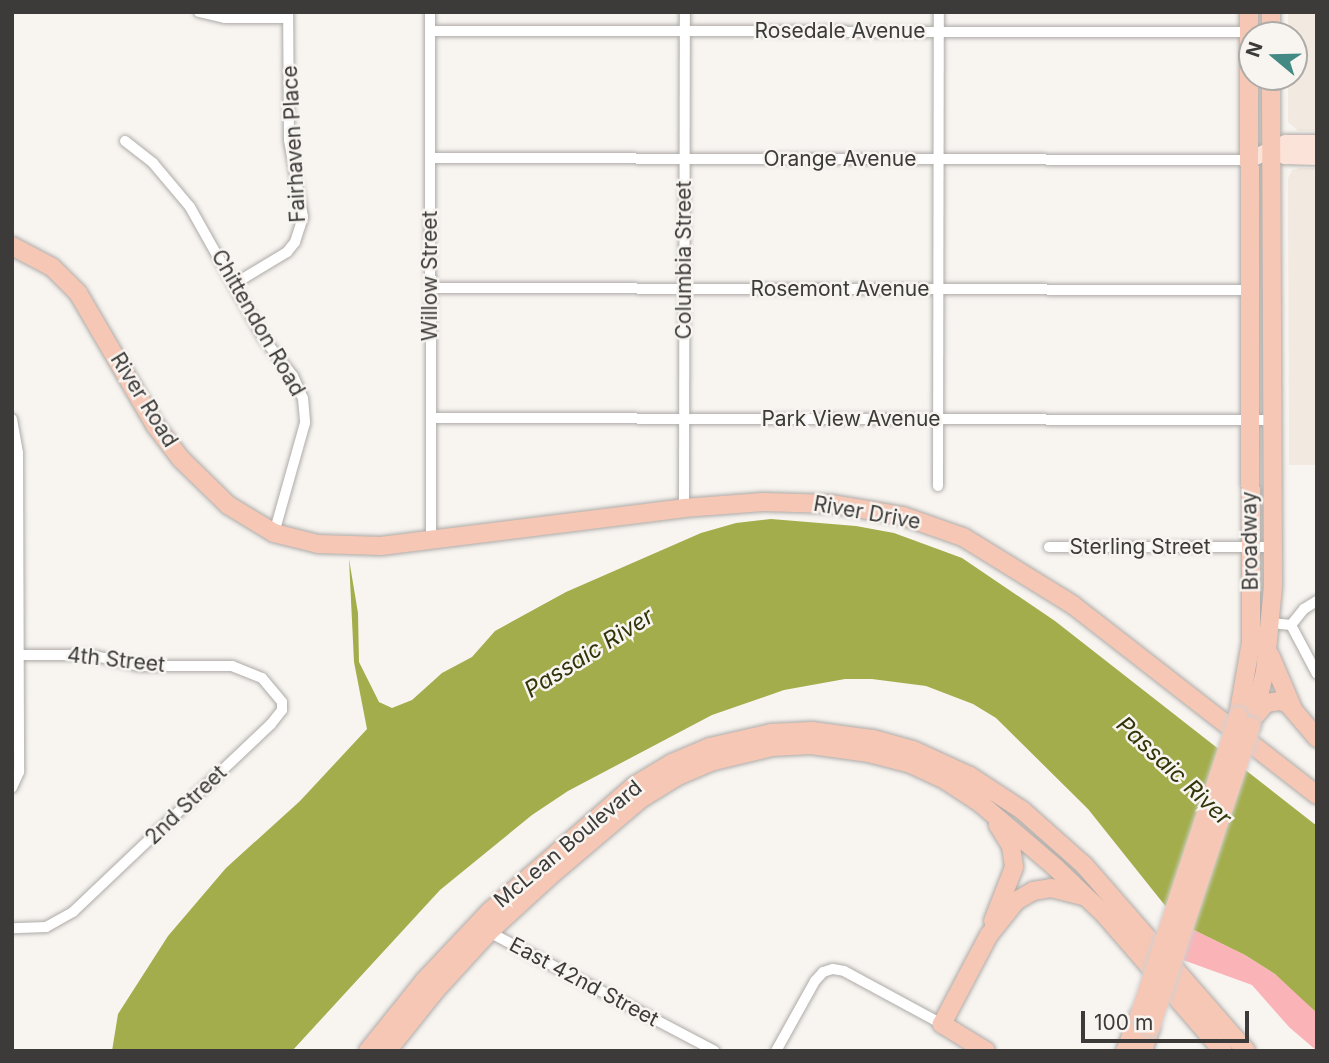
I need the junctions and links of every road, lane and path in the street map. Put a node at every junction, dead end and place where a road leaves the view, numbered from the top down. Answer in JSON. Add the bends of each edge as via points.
{"nodes":[{"id":1,"x":199,"y":12,"type":"edge"},
{"id":2,"x":430,"y":12,"type":"edge"},
{"id":3,"x":685,"y":12,"type":"edge"},
{"id":4,"x":939,"y":12,"type":"edge"},
{"id":5,"x":288,"y":15,"type":"edge"},
{"id":6,"x":430,"y":31,"type":"junction"},
{"id":7,"x":685,"y":31,"type":"junction"},
{"id":8,"x":939,"y":32,"type":"junction"},
{"id":9,"x":1238,"y":32,"type":"edge"},
{"id":10,"x":1249,"y":91,"type":"edge"},
{"id":11,"x":1271,"y":91,"type":"edge"},
{"id":12,"x":125,"y":141,"type":"dead end"},
{"id":13,"x":1317,"y":143,"type":"edge"},
{"id":14,"x":1270,"y":149,"type":"junction"},
{"id":15,"x":1317,"y":157,"type":"edge"},
{"id":16,"x":430,"y":158,"type":"junction"},
{"id":17,"x":684,"y":159,"type":"junction"},
{"id":18,"x":939,"y":159,"type":"junction"},
{"id":19,"x":1249,"y":160,"type":"junction"},
{"id":20,"x":12,"y":246,"type":"edge"},
{"id":21,"x":234,"y":284,"type":"junction"},
{"id":22,"x":430,"y":288,"type":"junction"},
{"id":23,"x":684,"y":289,"type":"junction"},
{"id":24,"x":938,"y":289,"type":"junction"},
{"id":25,"x":1249,"y":290,"type":"junction"},
{"id":26,"x":431,"y":418,"type":"junction"},
{"id":27,"x":12,"y":419,"type":"edge"},
{"id":28,"x":684,"y":419,"type":"junction"},
{"id":29,"x":938,"y":419,"type":"junction"},
{"id":30,"x":1249,"y":420,"type":"junction"},
{"id":31,"x":1271,"y":420,"type":"junction"},
{"id":32,"x":938,"y":486,"type":"dead end"},
{"id":33,"x":684,"y":508,"type":"junction"},
{"id":34,"x":15,"y":515,"type":"edge"},
{"id":35,"x":274,"y":533,"type":"junction"},
{"id":36,"x":424,"y":541,"type":"junction"},
{"id":37,"x":1049,"y":547,"type":"dead end"},
{"id":38,"x":1250,"y":547,"type":"junction"},
{"id":39,"x":1272,"y":547,"type":"junction"},
{"id":40,"x":1317,"y":601,"type":"edge"},
{"id":41,"x":1271,"y":623,"type":"junction"},
{"id":42,"x":1291,"y":625,"type":"junction"},
{"id":43,"x":1269,"y":645,"type":"junction"},
{"id":44,"x":15,"y":655,"type":"edge"},
{"id":45,"x":220,"y":666,"type":"joint"},
{"id":46,"x":1317,"y":674,"type":"edge"},
{"id":47,"x":1293,"y":709,"type":"junction"},
{"id":48,"x":1245,"y":721,"type":"junction"},
{"id":49,"x":1317,"y":738,"type":"edge"},
{"id":50,"x":12,"y":788,"type":"edge"},
{"id":51,"x":1317,"y":795,"type":"edge"},
{"id":52,"x":980,"y":803,"type":"junction"},
{"id":53,"x":1087,"y":898,"type":"junction"},
{"id":54,"x":12,"y":928,"type":"edge"},
{"id":55,"x":489,"y":932,"type":"junction"},
{"id":56,"x":989,"y":935,"type":"junction"},
{"id":57,"x":1145,"y":1021,"type":"junction"},
{"id":58,"x":942,"y":1024,"type":"junction"},
{"id":59,"x":368,"y":1051,"type":"edge"},
{"id":60,"x":387,"y":1051,"type":"edge"},
{"id":61,"x":715,"y":1051,"type":"edge"},
{"id":62,"x":776,"y":1051,"type":"edge"},
{"id":63,"x":986,"y":1051,"type":"edge"},
{"id":64,"x":1126,"y":1051,"type":"edge"},
{"id":65,"x":1145,"y":1051,"type":"edge"},
{"id":66,"x":1223,"y":1051,"type":"edge"},
{"id":67,"x":1246,"y":1051,"type":"edge"}],
"edges":[{"from":1,"to":5,"type":"street","via":[[225,18]]},
{"from":2,"to":6,"type":"street","name":"Willow Street"},
{"from":3,"to":7,"type":"street","name":"Columbia Street"},
{"from":4,"to":8,"type":"street"},
{"from":5,"to":21,"type":"street","name":"Fairhaven Place","via":[[289,140],[303,217],[287,252]]},
{"from":6,"to":7,"type":"street","name":"Rosedale Avenue"},
{"from":6,"to":16,"type":"street","name":"Willow Street"},
{"from":7,"to":8,"type":"street","name":"Rosedale Avenue"},
{"from":7,"to":17,"type":"street","name":"Columbia Street"},
{"from":8,"to":9,"type":"street","name":"Rosedale Avenue"},
{"from":8,"to":18,"type":"street"},
{"from":10,"to":19,"type":"main road","name":"Broadway"},
{"from":11,"to":14,"type":"main road","name":"Broadway"},
{"from":12,"to":21,"type":"street","name":"Chittendon Road","via":[[178,190]]},
{"from":13,"to":14,"type":"street","via":[[1286,143]]},
{"from":14,"to":15,"type":"street","via":[[1285,156]]},
{"from":14,"to":19,"type":"street"},
{"from":14,"to":31,"type":"main road","name":"Broadway"},
{"from":16,"to":17,"type":"street","name":"Orange Avenue"},
{"from":16,"to":22,"type":"street","name":"Willow Street"},
{"from":17,"to":18,"type":"street","name":"Orange Avenue"},
{"from":17,"to":23,"type":"street","name":"Columbia Street"},
{"from":18,"to":19,"type":"street","name":"Orange Avenue"},
{"from":18,"to":24,"type":"street"},
{"from":19,"to":25,"type":"main road","name":"Broadway"},
{"from":20,"to":35,"type":"main road","name":"River Road","via":[[52,267],[78,293],[155,425],[181,458],[228,505]]},
{"from":21,"to":35,"type":"street","name":"Chittendon Road","via":[[264,339],[299,387],[306,410]]},
{"from":22,"to":23,"type":"street","name":"Rosemont Avenue"},
{"from":22,"to":26,"type":"street","name":"Willow Street"},
{"from":23,"to":24,"type":"street","name":"Rosemont Avenue"},
{"from":23,"to":28,"type":"street","name":"Columbia Street"},
{"from":24,"to":25,"type":"street","name":"Rosemont Avenue"},
{"from":24,"to":29,"type":"street"},
{"from":25,"to":30,"type":"main road","name":"Broadway"},
{"from":26,"to":28,"type":"street","name":"Park View Avenue"},
{"from":26,"to":36,"type":"street","name":"Willow Street"},
{"from":27,"to":34,"type":"street","via":[[18,441]]},
{"from":28,"to":29,"type":"street","name":"Park View Avenue"},
{"from":28,"to":33,"type":"street","name":"Columbia Street"},
{"from":29,"to":30,"type":"street","name":"Park View Avenue"},
{"from":29,"to":32,"type":"street"},
{"from":30,"to":31,"type":"street","name":"Park View Avenue"},
{"from":30,"to":38,"type":"main road","name":"Broadway"},
{"from":31,"to":39,"type":"main road","name":"Broadway"},
{"from":33,"to":36,"type":"main road","name":"River Drive"},
{"from":33,"to":51,"type":"main road","name":"River Drive","via":[[763,502],[832,504],[903,516],[963,537],[1073,605]]},
{"from":34,"to":44,"type":"street"},
{"from":35,"to":36,"type":"main road","name":"River Road","via":[[339,547]]},
{"from":37,"to":38,"type":"street","name":"Sterling Street"},
{"from":38,"to":39,"type":"street","name":"Sterling Street"},
{"from":38,"to":48,"type":"main road","name":"Broadway","via":[[1251,642]]},
{"from":39,"to":41,"type":"main road","name":"Broadway"},
{"from":40,"to":42,"type":"street"},
{"from":41,"to":42,"type":"street"},
{"from":41,"to":43,"type":"main road","name":"Broadway"},
{"from":42,"to":46,"type":"street"},
{"from":43,"to":47,"type":"main road","via":[[1272,664]]},
{"from":43,"to":48,"type":"main road","name":"Broadway"},
{"from":44,"to":45,"type":"street","name":"4th Street","via":[[91,655],[148,666]]},
{"from":44,"to":50,"type":"street","via":[[19,772]]},
{"from":45,"to":54,"type":"street","name":"2nd Street","via":[[243,668],[272,686],[282,702],[277,717],[65,919],[46,927]]},
{"from":47,"to":48,"type":"main road","via":[[1281,701],[1266,703]]},
{"from":47,"to":49,"type":"main road"},
{"from":48,"to":57,"type":"main road","name":"Broadway","bridge":true},
{"from":52,"to":53,"type":"main road","name":"McLean Boulevard"},
{"from":52,"to":55,"type":"main road","name":"McLean Boulevard","via":[[928,772],[869,752],[811,745],[735,755],[696,768],[642,798]]},
{"from":52,"to":56,"type":"main road","via":[[1006,836],[1014,856],[1012,877]]},
{"from":53,"to":56,"type":"main road","via":[[1061,889],[1033,891],[1016,901]]},
{"from":53,"to":66,"type":"main road","name":"McLean Boulevard"},
{"from":55,"to":60,"type":"main road","name":"McLean Boulevard"},
{"from":55,"to":61,"type":"street","name":"East 42nd Street"},
{"from":56,"to":58,"type":"main road"},
{"from":57,"to":64,"type":"main road"},
{"from":57,"to":65,"type":"main road"},
{"from":58,"to":62,"type":"street","via":[[844,971],[828,970],[815,981]]},
{"from":58,"to":63,"type":"main road"},
{"from":59,"to":67,"type":"main road","name":"McLean Boulevard","via":[[424,981],[489,912],[634,786],[672,763],[720,744],[771,733],[812,731],[914,750],[970,776],[1022,810],[1056,836],[1098,879]]}]}
